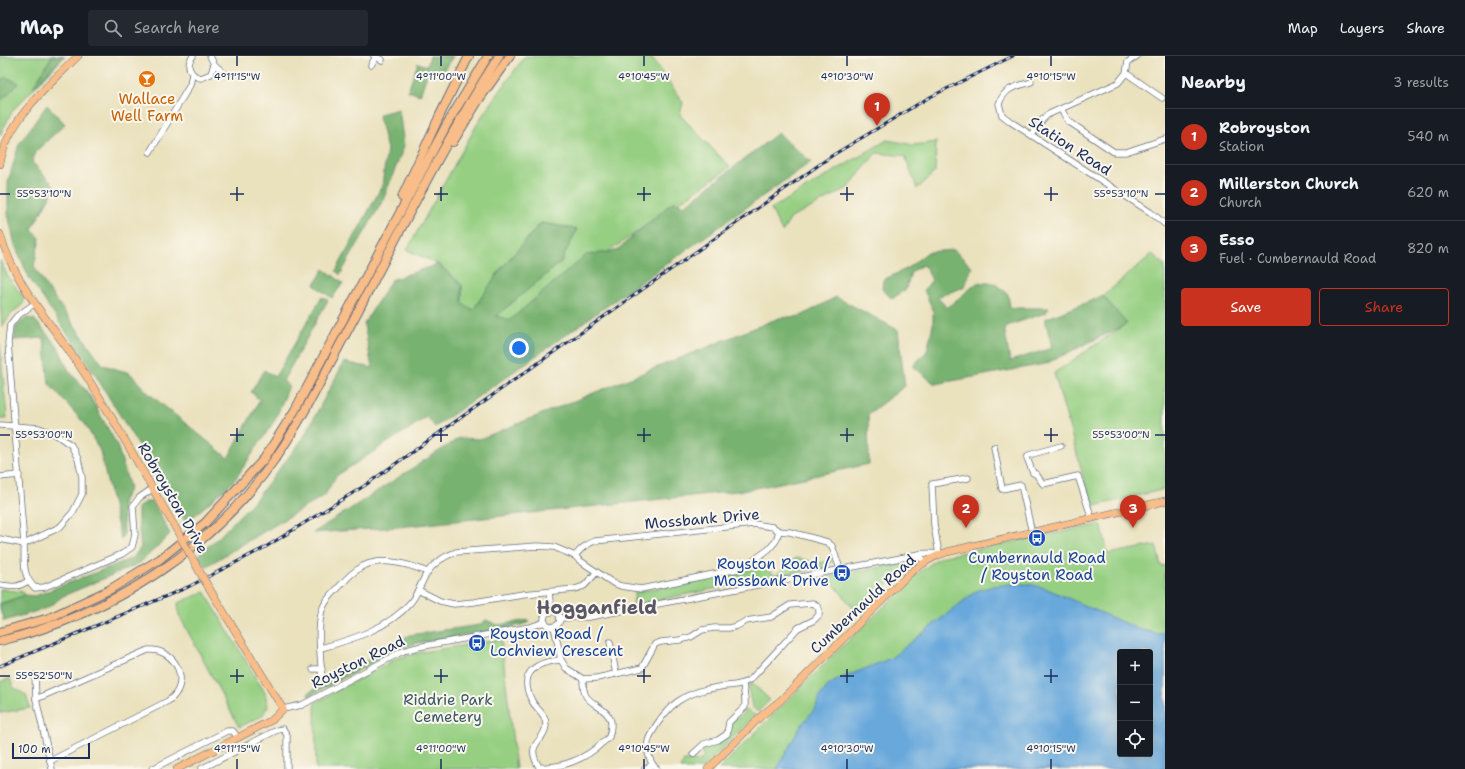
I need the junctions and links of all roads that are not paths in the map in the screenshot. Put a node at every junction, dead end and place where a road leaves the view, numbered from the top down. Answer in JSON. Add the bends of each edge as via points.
{"nodes":[{"id":1,"x":78,"y":56,"type":"edge"},
{"id":2,"x":186,"y":56,"type":"edge"},
{"id":3,"x":193,"y":56,"type":"edge"},
{"id":4,"x":211,"y":56,"type":"edge"},
{"id":5,"x":375,"y":56,"type":"edge"},
{"id":6,"x":469,"y":56,"type":"edge"},
{"id":7,"x":488,"y":56,"type":"edge"},
{"id":8,"x":499,"y":56,"type":"edge"},
{"id":9,"x":510,"y":56,"type":"edge"},
{"id":10,"x":1137,"y":56,"type":"edge"},
{"id":11,"x":382,"y":60,"type":"dead end"},
{"id":12,"x":189,"y":63,"type":"junction"},
{"id":13,"x":214,"y":64,"type":"junction"},
{"id":14,"x":371,"y":65,"type":"dead end"},
{"id":15,"x":192,"y":74,"type":"junction"},
{"id":16,"x":212,"y":74,"type":"junction"},
{"id":17,"x":1126,"y":74,"type":"junction"},
{"id":18,"x":201,"y":78,"type":"junction"},
{"id":19,"x":1031,"y":82,"type":"dead end"},
{"id":20,"x":190,"y":85,"type":"junction"},
{"id":21,"x":1162,"y":98,"type":"dead end"},
{"id":22,"x":1061,"y":109,"type":"junction"},
{"id":23,"x":1032,"y":135,"type":"junction"},
{"id":24,"x":1165,"y":139,"type":"edge"},
{"id":25,"x":150,"y":152,"type":"dead end"},
{"id":26,"x":0,"y":164,"type":"edge"},
{"id":27,"x":1165,"y":224,"type":"edge"},
{"id":28,"x":402,"y":226,"type":"junction"},
{"id":29,"x":0,"y":234,"type":"edge"},
{"id":30,"x":375,"y":258,"type":"junction"},
{"id":31,"x":34,"y":304,"type":"junction"},
{"id":32,"x":0,"y":425,"type":"edge"},
{"id":33,"x":15,"y":425,"type":"junction"},
{"id":34,"x":1061,"y":446,"type":"dead end"},
{"id":35,"x":994,"y":448,"type":"dead end"},
{"id":36,"x":19,"y":475,"type":"junction"},
{"id":37,"x":0,"y":477,"type":"edge"},
{"id":38,"x":968,"y":478,"type":"dead end"},
{"id":39,"x":152,"y":489,"type":"junction"},
{"id":40,"x":1165,"y":501,"type":"edge"},
{"id":41,"x":1092,"y":519,"type":"junction"},
{"id":42,"x":779,"y":532,"type":"junction"},
{"id":43,"x":1032,"y":533,"type":"junction"},
{"id":44,"x":0,"y":539,"type":"edge"},
{"id":45,"x":24,"y":544,"type":"junction"},
{"id":46,"x":939,"y":554,"type":"junction"},
{"id":47,"x":575,"y":556,"type":"junction"},
{"id":48,"x":906,"y":557,"type":"junction"},
{"id":49,"x":926,"y":561,"type":"junction"},
{"id":50,"x":840,"y":569,"type":"junction"},
{"id":51,"x":427,"y":572,"type":"junction"},
{"id":52,"x":596,"y":572,"type":"junction"},
{"id":53,"x":28,"y":581,"type":"junction"},
{"id":54,"x":0,"y":585,"type":"edge"},
{"id":55,"x":418,"y":590,"type":"junction"},
{"id":56,"x":549,"y":592,"type":"junction"},
{"id":57,"x":551,"y":612,"type":"junction"},
{"id":58,"x":560,"y":618,"type":"junction"},
{"id":59,"x":545,"y":622,"type":"junction"},
{"id":60,"x":554,"y":626,"type":"junction"},
{"id":61,"x":0,"y":632,"type":"edge"},
{"id":62,"x":0,"y":640,"type":"edge"},
{"id":63,"x":610,"y":642,"type":"dead end"},
{"id":64,"x":320,"y":648,"type":"junction"},
{"id":65,"x":561,"y":660,"type":"junction"},
{"id":66,"x":313,"y":669,"type":"dead end"},
{"id":67,"x":322,"y":669,"type":"junction"},
{"id":68,"x":616,"y":674,"type":"junction"},
{"id":69,"x":35,"y":675,"type":"dead end"},
{"id":70,"x":582,"y":678,"type":"junction"},
{"id":71,"x":322,"y":679,"type":"dead end"},
{"id":72,"x":743,"y":684,"type":"junction"},
{"id":73,"x":36,"y":699,"type":"junction"},
{"id":74,"x":283,"y":709,"type":"junction"},
{"id":75,"x":238,"y":738,"type":"junction"},
{"id":76,"x":693,"y":754,"type":"dead end"},
{"id":77,"x":50,"y":761,"type":"junction"},
{"id":78,"x":654,"y":767,"type":"edge"},
{"id":79,"x":52,"y":769,"type":"edge"},
{"id":80,"x":152,"y":769,"type":"edge"},
{"id":81,"x":177,"y":769,"type":"edge"},
{"id":82,"x":201,"y":769,"type":"edge"},
{"id":83,"x":287,"y":769,"type":"edge"},
{"id":84,"x":645,"y":769,"type":"edge"},
{"id":85,"x":708,"y":769,"type":"edge"}],
"edges":[{"from":1,"to":26,"type":"main road","via":[[18,120]]},
{"from":2,"to":12,"type":"street"},
{"from":3,"to":12,"type":"street"},
{"from":4,"to":13,"type":"street"},
{"from":5,"to":11,"type":"street"},
{"from":5,"to":14,"type":"street"},
{"from":6,"to":30,"type":"highway","via":[[438,117]]},
{"from":7,"to":30,"type":"highway","via":[[446,124]]},
{"from":8,"to":28,"type":"highway","via":[[455,127]]},
{"from":9,"to":28,"type":"highway","via":[[472,110]]},
{"from":10,"to":17,"type":"street","via":[[1128,62]]},
{"from":12,"to":15,"type":"street"},
{"from":13,"to":16,"type":"street"},
{"from":13,"to":16,"type":"street","via":[[224,73]]},
{"from":15,"to":18,"type":"street"},
{"from":15,"to":20,"type":"street"},
{"from":16,"to":18,"type":"street"},
{"from":17,"to":21,"type":"street"},
{"from":17,"to":22,"type":"street","via":[[1118,83]]},
{"from":18,"to":20,"type":"street"},
{"from":19,"to":23,"type":"street","name":"Station Road","via":[[1009,89],[1003,94],[999,104],[1002,115]]},
{"from":20,"to":25,"type":"street"},
{"from":22,"to":23,"type":"street","via":[[1047,115]]},
{"from":22,"to":24,"type":"street","via":[[1068,120],[1114,152],[1126,152]]},
{"from":23,"to":27,"type":"street","name":"Station Road"},
{"from":28,"to":62,"type":"highway","via":[[294,430],[260,479],[234,510],[167,568],[113,599],[52,626]]},
{"from":29,"to":31,"type":"main road","name":"Robroyston Drive","via":[[20,282]]},
{"from":30,"to":61,"type":"highway","via":[[274,444],[241,486],[205,523],[160,559],[109,590],[49,618]]},
{"from":31,"to":33,"type":"street","via":[[10,325],[8,343]]},
{"from":31,"to":39,"type":"main road","name":"Robroyston Drive","via":[[81,367]]},
{"from":32,"to":33,"type":"street"},
{"from":33,"to":36,"type":"street"},
{"from":33,"to":45,"type":"street","via":[[39,428],[55,434],[71,445],[78,459],[82,477],[82,494],[73,512],[60,527]]},
{"from":34,"to":41,"type":"street","via":[[1029,455],[1027,458],[1033,473],[1044,484],[1078,476]]},
{"from":35,"to":43,"type":"street","via":[[1002,489],[1021,485]]},
{"from":36,"to":37,"type":"street"},
{"from":36,"to":45,"type":"street"},
{"from":38,"to":46,"type":"street","via":[[932,484]]},
{"from":39,"to":53,"type":"street","via":[[133,506],[135,535],[132,547],[122,554],[45,587],[35,588]]},
{"from":39,"to":74,"type":"main road","name":"Robroyston Drive","bridge":true},
{"from":40,"to":41,"type":"main road","name":"Cumbernauld Road"},
{"from":41,"to":43,"type":"main road","name":"Cumbernauld Road"},
{"from":42,"to":47,"type":"street","name":"Mossbank Drive","via":[[773,527],[754,524],[596,541],[587,543]]},
{"from":42,"to":50,"type":"street","name":"Mossbank Drive","via":[[790,532],[827,542],[832,546]]},
{"from":42,"to":52,"type":"street","via":[[769,549],[744,568],[730,572],[641,589],[621,586]]},
{"from":43,"to":46,"type":"main road","name":"Cumbernauld Road"},
{"from":44,"to":45,"type":"street"},
{"from":45,"to":53,"type":"street","via":[[25,573]]},
{"from":46,"to":48,"type":"street","via":[[924,552]]},
{"from":46,"to":49,"type":"main road","name":"Cumbernauld Road"},
{"from":47,"to":51,"type":"street","via":[[554,547],[537,546],[456,552],[444,557]]},
{"from":47,"to":52,"type":"street"},
{"from":48,"to":49,"type":"street","via":[[919,557]]},
{"from":48,"to":50,"type":"street"},
{"from":49,"to":85,"type":"main road","name":"Cumbernauld Road","via":[[910,573]]},
{"from":50,"to":58,"type":"street","via":[[589,617]]},
{"from":51,"to":55,"type":"street"},
{"from":51,"to":64,"type":"street","via":[[400,563],[383,562],[368,564],[357,570],[328,598],[321,612]]},
{"from":52,"to":56,"type":"street","via":[[584,586]]},
{"from":53,"to":54,"type":"street","via":[[20,586]]},
{"from":55,"to":56,"type":"street","via":[[440,601],[454,604]]},
{"from":55,"to":64,"type":"street","via":[[410,603],[377,628],[347,641]]},
{"from":56,"to":57,"type":"street"},
{"from":57,"to":58,"type":"street","via":[[558,613]]},
{"from":57,"to":59,"type":"street","via":[[546,614]]},
{"from":58,"to":60,"type":"street","via":[[559,623]]},
{"from":59,"to":60,"type":"street"},
{"from":59,"to":74,"type":"street","name":"Royston Road","via":[[403,651],[302,705]]},
{"from":60,"to":65,"type":"street"},
{"from":63,"to":68,"type":"street"},
{"from":64,"to":67,"type":"street"},
{"from":65,"to":70,"type":"street","via":[[566,668]]},
{"from":65,"to":70,"type":"street","via":[[537,665],[526,680],[533,703],[545,717],[546,726],[534,747],[539,767],[546,769],[579,761],[595,751],[609,737],[612,723],[607,714],[587,698]]},
{"from":66,"to":67,"type":"street"},
{"from":67,"to":71,"type":"street"},
{"from":68,"to":70,"type":"street"},
{"from":68,"to":72,"type":"street","via":[[642,668],[655,644],[691,637],[702,630],[729,628],[746,621],[772,617],[790,605],[816,605],[819,614],[814,620],[798,628],[751,679]]},
{"from":69,"to":73,"type":"street"},
{"from":72,"to":76,"type":"street","via":[[745,707],[729,722],[727,734],[704,744]]},
{"from":72,"to":78,"type":"street","via":[[696,691],[682,698],[658,720],[648,740],[648,751]]},
{"from":73,"to":77,"type":"street"},
{"from":73,"to":77,"type":"street","via":[[148,650],[168,654],[180,674],[181,682],[177,693],[168,701]]},
{"from":74,"to":75,"type":"main road","name":"Royston Road","via":[[272,720]]},
{"from":75,"to":80,"type":"street","via":[[233,731],[227,731]]},
{"from":75,"to":81,"type":"main road","name":"Royston Road"},
{"from":77,"to":79,"type":"street"},
{"from":78,"to":84,"type":"street"},
{"from":82,"to":83,"type":"street","via":[[283,729],[287,735]]}]}
